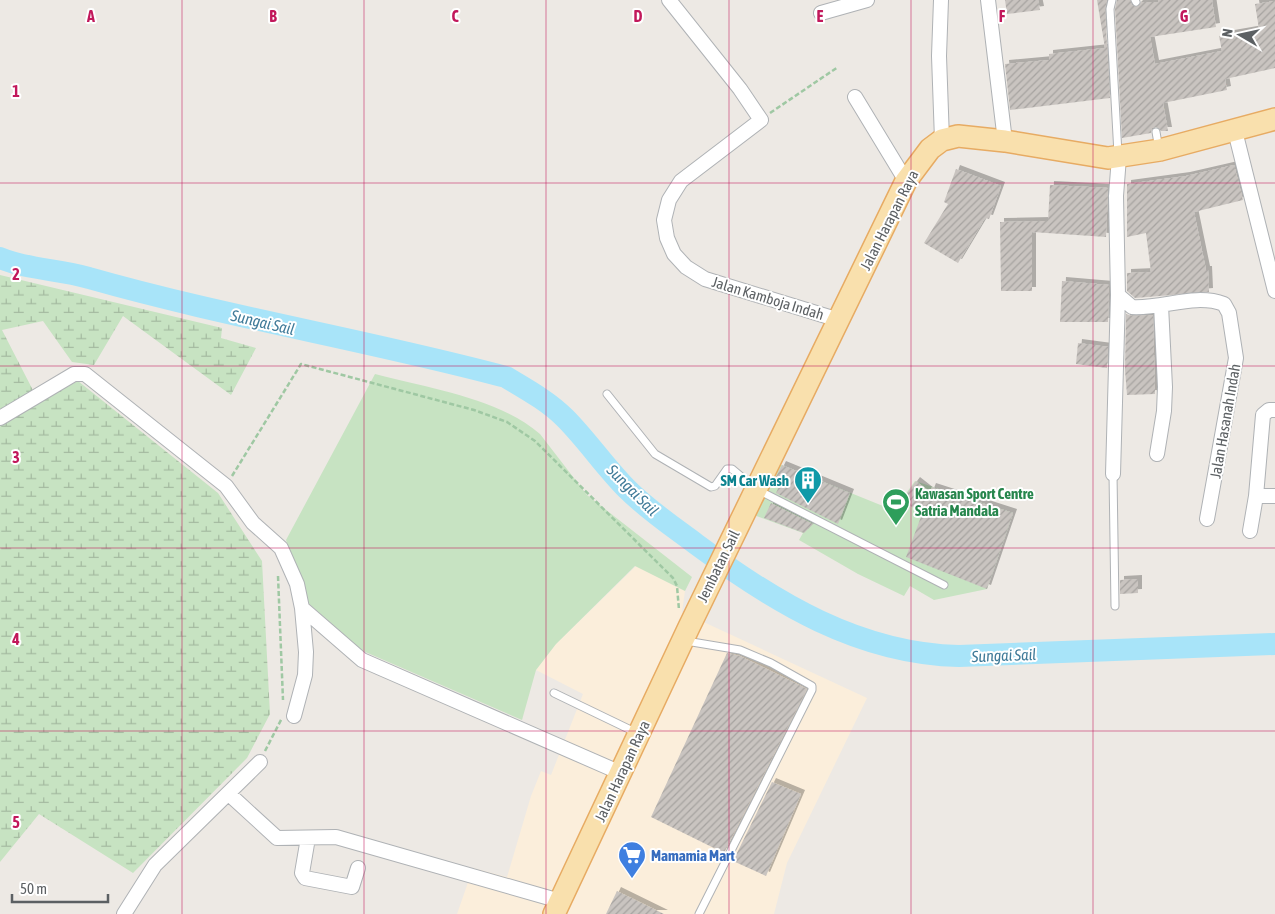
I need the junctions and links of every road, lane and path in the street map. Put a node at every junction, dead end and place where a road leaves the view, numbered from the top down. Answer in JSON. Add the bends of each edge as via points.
{"nodes":[{"id":1,"x":669,"y":0,"type":"edge"},
{"id":2,"x":867,"y":0,"type":"edge"},
{"id":3,"x":941,"y":0,"type":"edge"},
{"id":4,"x":988,"y":0,"type":"edge"},
{"id":5,"x":1112,"y":0,"type":"edge"},
{"id":6,"x":822,"y":13,"type":"dead end"},
{"id":7,"x":838,"y":67,"type":"dead end"},
{"id":8,"x":855,"y":97,"type":"dead end"},
{"id":9,"x":1275,"y":119,"type":"edge"},
{"id":10,"x":760,"y":120,"type":"junction"},
{"id":11,"x":1235,"y":131,"type":"junction"},
{"id":12,"x":942,"y":140,"type":"junction"},
{"id":13,"x":1004,"y":141,"type":"junction"},
{"id":14,"x":1118,"y":157,"type":"junction"},
{"id":15,"x":906,"y":181,"type":"junction"},
{"id":16,"x":1275,"y":290,"type":"edge"},
{"id":17,"x":1118,"y":295,"type":"junction"},
{"id":18,"x":1161,"y":305,"type":"junction"},
{"id":19,"x":840,"y":320,"type":"junction"},
{"id":20,"x":608,"y":394,"type":"dead end"},
{"id":21,"x":1275,"y":410,"type":"edge"},
{"id":22,"x":0,"y":418,"type":"edge"},
{"id":23,"x":1157,"y":454,"type":"dead end"},
{"id":24,"x":1113,"y":474,"type":"joint"},
{"id":25,"x":226,"y":486,"type":"junction"},
{"id":26,"x":1256,"y":496,"type":"junction"},
{"id":27,"x":1275,"y":496,"type":"edge"},
{"id":28,"x":752,"y":497,"type":"junction"},
{"id":29,"x":1207,"y":519,"type":"dead end"},
{"id":30,"x":1250,"y":531,"type":"dead end"},
{"id":31,"x":276,"y":568,"type":"dead end"},
{"id":32,"x":944,"y":585,"type":"dead end"},
{"id":33,"x":1115,"y":606,"type":"dead end"},
{"id":34,"x":302,"y":608,"type":"junction"},
{"id":35,"x":686,"y":634,"type":"junction"},
{"id":36,"x":554,"y":693,"type":"dead end"},
{"id":37,"x":294,"y":716,"type":"dead end"},
{"id":38,"x":640,"y":734,"type":"junction"},
{"id":39,"x":260,"y":762,"type":"joint"},
{"id":40,"x":621,"y":774,"type":"junction"},
{"id":41,"x":229,"y":794,"type":"junction"},
{"id":42,"x":308,"y":838,"type":"junction"},
{"id":43,"x":358,"y":868,"type":"dead end"},
{"id":44,"x":557,"y":908,"type":"edge"},
{"id":45,"x":124,"y":914,"type":"edge"},
{"id":46,"x":699,"y":914,"type":"edge"}],
"edges":[{"from":1,"to":10,"type":"street"},
{"from":2,"to":6,"type":"street"},
{"from":3,"to":12,"type":"street"},
{"from":4,"to":13,"type":"street"},
{"from":5,"to":14,"type":"lane"},
{"from":7,"to":10,"type":"path"},
{"from":8,"to":15,"type":"street"},
{"from":9,"to":11,"type":"main road"},
{"from":10,"to":19,"type":"street","name":"Jalan Kamboja Indah","via":[[681,181],[669,200],[664,220],[667,238],[674,254],[686,267],[705,279]]},
{"from":11,"to":14,"type":"main road","via":[[1158,141]]},
{"from":11,"to":16,"type":"street"},
{"from":12,"to":13,"type":"main road","via":[[966,136]]},
{"from":12,"to":15,"type":"main road","name":"Jalan Harapan Raya","via":[[921,158]]},
{"from":13,"to":14,"type":"main road"},
{"from":14,"to":17,"type":"street"},
{"from":15,"to":19,"type":"main road","name":"Jalan Harapan Raya"},
{"from":17,"to":18,"type":"street","name":"Jalan Hasanah Indah","via":[[1132,307]]},
{"from":17,"to":24,"type":"street"},
{"from":18,"to":23,"type":"street","via":[[1165,387]]},
{"from":18,"to":29,"type":"street","name":"Jalan Hasanah Indah","via":[[1215,301],[1224,304],[1229,313],[1236,358]]},
{"from":19,"to":28,"type":"main road","name":"Jalan Harapan Raya"},
{"from":20,"to":28,"type":"lane","via":[[658,456],[712,486],[727,469],[732,469]]},
{"from":21,"to":26,"type":"street","via":[[1263,415]]},
{"from":22,"to":25,"type":"street","via":[[74,374],[85,374]]},
{"from":24,"to":33,"type":"lane"},
{"from":25,"to":34,"type":"street","via":[[253,523],[281,548],[297,584]]},
{"from":25,"to":35,"type":"path","via":[[301,364],[474,410],[507,422],[535,442],[674,578],[678,586],[678,612]]},
{"from":26,"to":27,"type":"street"},
{"from":26,"to":30,"type":"street"},
{"from":28,"to":32,"type":"lane"},
{"from":28,"to":35,"type":"main road","name":"Jembatan Sail"},
{"from":31,"to":39,"type":"path","via":[[285,689],[282,718]]},
{"from":34,"to":37,"type":"street","via":[[305,676]]},
{"from":34,"to":40,"type":"street","via":[[362,660]]},
{"from":35,"to":38,"type":"main road","name":"Jalan Harapan Raya"},
{"from":35,"to":46,"type":"lane","via":[[740,650],[812,686],[811,694]]},
{"from":36,"to":38,"type":"lane"},
{"from":38,"to":40,"type":"main road","name":"Jalan Harapan Raya"},
{"from":39,"to":41,"type":"street"},
{"from":40,"to":44,"type":"main road","name":"Jalan Harapan Raya"},
{"from":41,"to":42,"type":"street","via":[[274,837]]},
{"from":41,"to":45,"type":"street","via":[[155,865]]},
{"from":42,"to":43,"type":"street","via":[[302,873],[305,878],[352,887]]},
{"from":42,"to":44,"type":"street","via":[[342,838]]}]}
